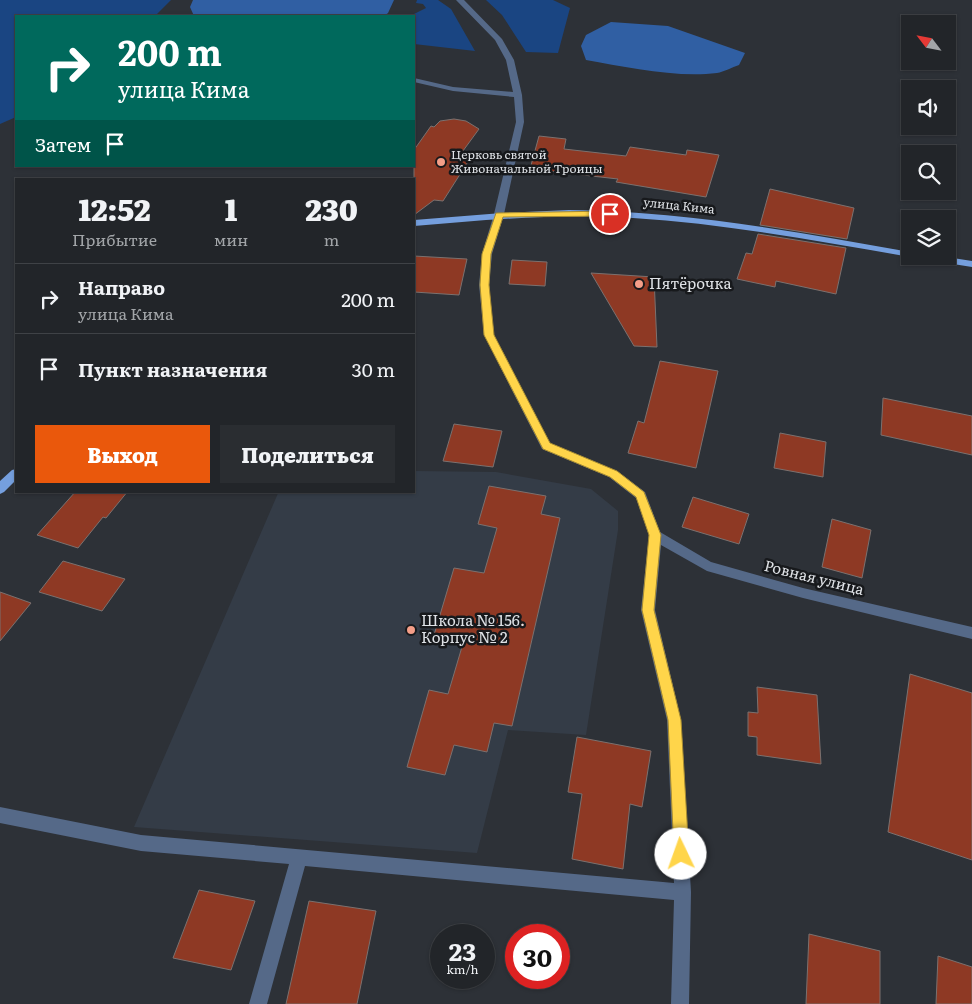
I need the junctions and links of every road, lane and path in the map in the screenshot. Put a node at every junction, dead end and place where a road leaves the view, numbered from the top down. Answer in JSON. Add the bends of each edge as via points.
{"nodes":[{"id":1,"x":460,"y":0,"type":"edge"},
{"id":2,"x":415,"y":80,"type":"edge"},
{"id":3,"x":518,"y":95,"type":"junction"},
{"id":4,"x":499,"y":214,"type":"junction"},
{"id":5,"x":415,"y":223,"type":"edge"},
{"id":6,"x":901,"y":253,"type":"edge"},
{"id":7,"x":956,"y":262,"type":"edge"},
{"id":8,"x":972,"y":264,"type":"edge"},
{"id":9,"x":15,"y":474,"type":"edge"},
{"id":10,"x":0,"y":489,"type":"edge"},
{"id":11,"x":655,"y":535,"type":"junction"},
{"id":12,"x":972,"y":633,"type":"edge"},
{"id":13,"x":0,"y":815,"type":"edge"},
{"id":14,"x":300,"y":856,"type":"junction"},
{"id":15,"x":683,"y":892,"type":"junction"},
{"id":16,"x":258,"y":1004,"type":"edge"},
{"id":17,"x":680,"y":1004,"type":"edge"}],
"edges":[{"from":1,"to":3,"type":"street","via":[[498,39],[510,60]]},
{"from":2,"to":3,"type":"street","via":[[453,89]]},
{"from":3,"to":4,"type":"street","via":[[520,122]]},
{"from":4,"to":5,"type":"main road","name":"улица Кима"},
{"from":4,"to":6,"type":"main road","name":"улица Кима","via":[[648,216],[738,226]]},
{"from":4,"to":11,"type":"street","via":[[487,254],[484,285],[489,335],[546,446],[614,474],[640,495]]},
{"from":7,"to":8,"type":"main road"},
{"from":9,"to":10,"type":"main road"},
{"from":11,"to":12,"type":"street","name":"Ровная улица","via":[[707,566],[803,593]]},
{"from":11,"to":15,"type":"street","via":[[648,610],[674,720]]},
{"from":13,"to":14,"type":"street","via":[[141,843]]},
{"from":14,"to":15,"type":"street"},
{"from":14,"to":16,"type":"street"},
{"from":15,"to":17,"type":"street"}]}
